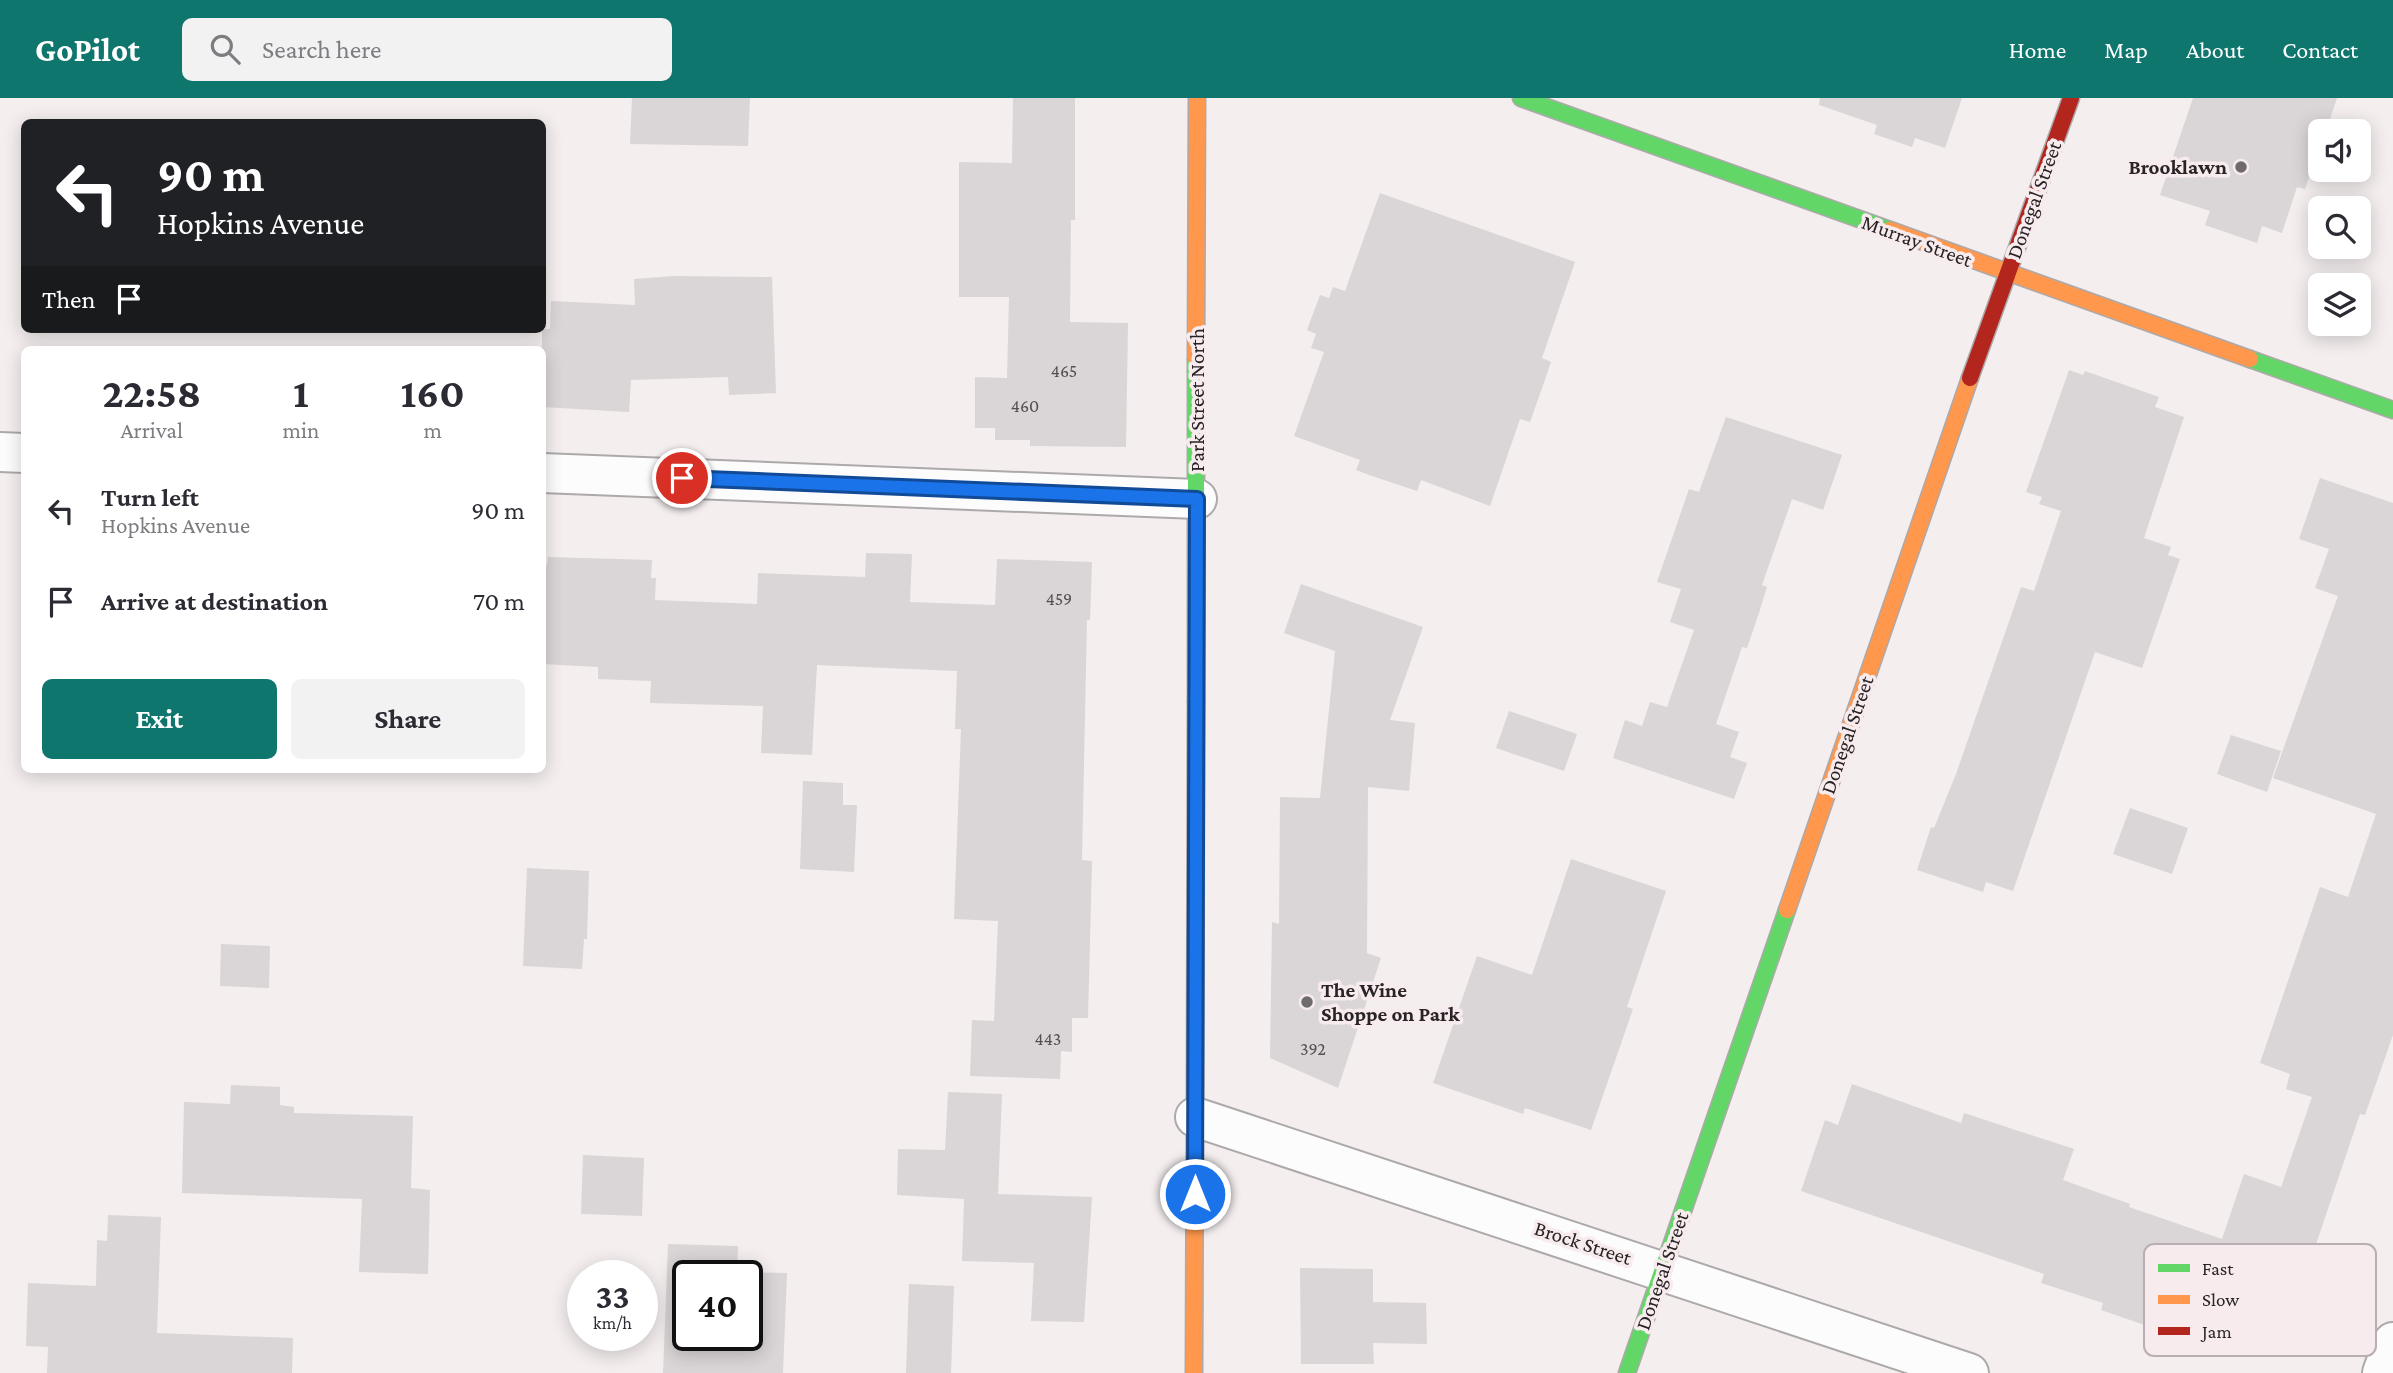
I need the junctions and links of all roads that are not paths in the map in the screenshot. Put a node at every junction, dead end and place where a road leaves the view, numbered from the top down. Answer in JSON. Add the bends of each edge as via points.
{"nodes":[{"id":1,"x":1197,"y":98,"type":"edge"},
{"id":2,"x":1521,"y":98,"type":"edge"},
{"id":3,"x":2071,"y":98,"type":"edge"},
{"id":4,"x":2007,"y":273,"type":"junction"},
{"id":5,"x":2393,"y":410,"type":"edge"},
{"id":6,"x":0,"y":452,"type":"edge"},
{"id":7,"x":21,"y":453,"type":"edge"},
{"id":8,"x":546,"y":473,"type":"edge"},
{"id":9,"x":1197,"y":499,"type":"junction"},
{"id":10,"x":1195,"y":1117,"type":"junction"},
{"id":11,"x":1663,"y":1269,"type":"junction"},
{"id":12,"x":2393,"y":1342,"type":"edge"},
{"id":13,"x":1194,"y":1373,"type":"edge"},
{"id":14,"x":1627,"y":1373,"type":"edge"},
{"id":15,"x":1969,"y":1373,"type":"edge"},
{"id":16,"x":2382,"y":1373,"type":"edge"}],
"edges":[{"from":1,"to":9,"type":"street","name":"Park Street North"},
{"from":2,"to":4,"type":"street","name":"Murray Street"},
{"from":3,"to":4,"type":"street","name":"Donegal Street"},
{"from":4,"to":5,"type":"street","name":"Murray Street"},
{"from":4,"to":11,"type":"street","name":"Donegal Street"},
{"from":6,"to":7,"type":"street"},
{"from":8,"to":9,"type":"street"},
{"from":9,"to":10,"type":"street","name":"Park Street North"},
{"from":10,"to":11,"type":"street","name":"Brock Street"},
{"from":10,"to":13,"type":"street","name":"Park Street North"},
{"from":11,"to":14,"type":"street","name":"Donegal Street"},
{"from":11,"to":15,"type":"street","name":"Brock Street"},
{"from":12,"to":16,"type":"street"}]}
